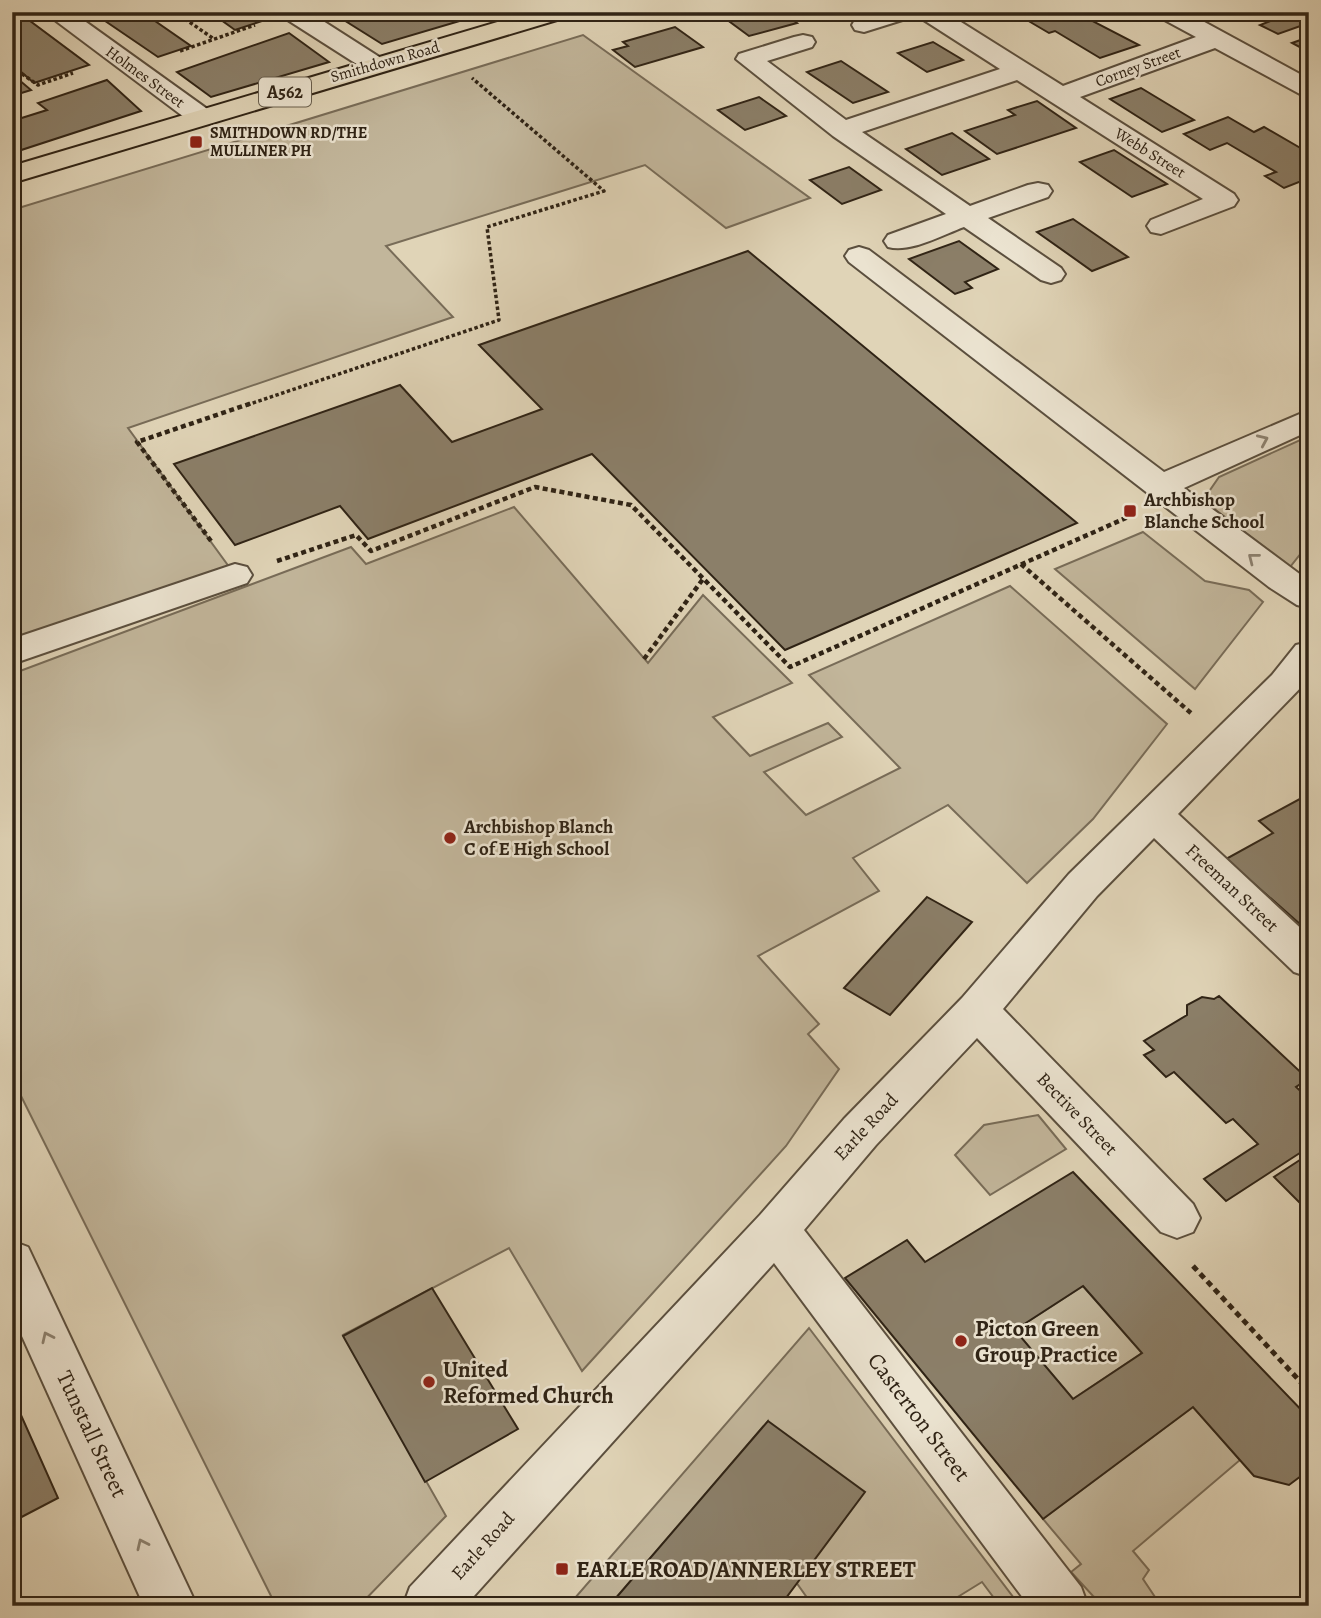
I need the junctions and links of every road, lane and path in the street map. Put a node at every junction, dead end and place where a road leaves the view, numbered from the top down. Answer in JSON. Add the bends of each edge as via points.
{"nodes":[{"id":1,"x":56,"y":12,"type":"edge"},
{"id":2,"x":175,"y":12,"type":"edge"},
{"id":3,"x":292,"y":12,"type":"edge"},
{"id":4,"x":903,"y":12,"type":"edge"},
{"id":5,"x":928,"y":12,"type":"edge"},
{"id":6,"x":1168,"y":12,"type":"edge"},
{"id":7,"x":542,"y":14,"type":"edge"},
{"id":8,"x":266,"y":21,"type":"dead end"},
{"id":9,"x":864,"y":25,"type":"dead end"},
{"id":10,"x":215,"y":39,"type":"junction"},
{"id":11,"x":1215,"y":39,"type":"junction"},
{"id":12,"x":803,"y":42,"type":"dead end"},
{"id":13,"x":436,"y":47,"type":"junction"},
{"id":14,"x":126,"y":63,"type":"junction"},
{"id":15,"x":375,"y":65,"type":"junction"},
{"id":16,"x":12,"y":67,"type":"edge"},
{"id":17,"x":1018,"y":71,"type":"junction"},
{"id":18,"x":1309,"y":89,"type":"edge"},
{"id":19,"x":1060,"y":96,"type":"junction"},
{"id":20,"x":201,"y":117,"type":"junction"},
{"id":21,"x":842,"y":130,"type":"junction"},
{"id":22,"x":12,"y":175,"type":"edge"},
{"id":23,"x":1038,"y":191,"type":"dead end"},
{"id":24,"x":968,"y":216,"type":"junction"},
{"id":25,"x":1161,"y":226,"type":"dead end"},
{"id":26,"x":898,"y":241,"type":"dead end"},
{"id":27,"x":859,"y":256,"type":"dead end"},
{"id":28,"x":1052,"y":274,"type":"dead end"},
{"id":29,"x":1309,"y":419,"type":"edge"},
{"id":30,"x":1167,"y":491,"type":"junction"},
{"id":31,"x":1021,"y":564,"type":"junction"},
{"id":32,"x":235,"y":575,"type":"junction"},
{"id":33,"x":703,"y":579,"type":"junction"},
{"id":34,"x":1309,"y":597,"type":"edge"},
{"id":35,"x":12,"y":652,"type":"edge"},
{"id":36,"x":644,"y":659,"type":"dead end"},
{"id":37,"x":1301,"y":680,"type":"edge"},
{"id":38,"x":1224,"y":742,"type":"junction"},
{"id":39,"x":1155,"y":815,"type":"junction"},
{"id":40,"x":1309,"y":961,"type":"edge"},
{"id":41,"x":977,"y":1010,"type":"junction"},
{"id":42,"x":1177,"y":1218,"type":"joint"},
{"id":43,"x":776,"y":1229,"type":"junction"},
{"id":44,"x":12,"y":1262,"type":"edge"},
{"id":45,"x":1309,"y":1391,"type":"edge"},
{"id":46,"x":171,"y":1606,"type":"edge"},
{"id":47,"x":429,"y":1606,"type":"edge"},
{"id":48,"x":1062,"y":1606,"type":"edge"}],
"edges":[{"from":1,"to":14,"type":"street","name":"Holmes Street"},
{"from":2,"to":10,"type":"path"},
{"from":3,"to":15,"type":"street"},
{"from":4,"to":9,"type":"street"},
{"from":5,"to":17,"type":"street","name":"Webb Street"},
{"from":6,"to":11,"type":"street"},
{"from":7,"to":13,"type":"highway","name":"Smithdown Road","number":"A562"},
{"from":8,"to":10,"type":"path"},
{"from":10,"to":14,"type":"path"},
{"from":11,"to":18,"type":"street"},
{"from":11,"to":19,"type":"street","name":"Corney Street"},
{"from":12,"to":21,"type":"street","via":[[748,59]]},
{"from":13,"to":15,"type":"highway","name":"Smithdown Road","number":"A562"},
{"from":13,"to":32,"type":"path","via":[[604,191],[487,227],[499,320],[137,442]]},
{"from":14,"to":16,"type":"path","via":[[38,85]]},
{"from":14,"to":20,"type":"street","name":"Holmes Street"},
{"from":15,"to":20,"type":"highway","name":"Smithdown Road","number":"A562"},
{"from":17,"to":19,"type":"street","name":"Webb Street"},
{"from":17,"to":21,"type":"street"},
{"from":19,"to":25,"type":"street","name":"Webb Street","via":[[1224,200]]},
{"from":20,"to":22,"type":"highway","name":"Smithdown Road","number":"A562"},
{"from":21,"to":24,"type":"street"},
{"from":23,"to":24,"type":"street"},
{"from":24,"to":26,"type":"street"},
{"from":24,"to":28,"type":"street"},
{"from":27,"to":30,"type":"street"},
{"from":30,"to":29,"type":"street","one_way":true},
{"from":30,"to":31,"type":"path"},
{"from":34,"to":30,"type":"street","one_way":true},
{"from":31,"to":33,"type":"path","via":[[790,667]]},
{"from":31,"to":38,"type":"path"},
{"from":32,"to":33,"type":"path","via":[[356,535],[371,551],[535,487],[631,505]]},
{"from":32,"to":35,"type":"street"},
{"from":33,"to":36,"type":"path"},
{"from":37,"to":38,"type":"street","name":"Earle Road"},
{"from":38,"to":39,"type":"street","name":"Earle Road"},
{"from":39,"to":40,"type":"street","name":"Freeman Street"},
{"from":39,"to":41,"type":"street","name":"Earle Road","via":[[1083,885]]},
{"from":41,"to":42,"type":"street","name":"Bective Street"},
{"from":41,"to":43,"type":"street","name":"Earle Road","via":[[860,1132]]},
{"from":42,"to":45,"type":"path","via":[[1170,1240]]},
{"from":43,"to":47,"type":"street","name":"Earle Road"},
{"from":43,"to":48,"type":"street","name":"Casterton Street"},
{"from":46,"to":44,"type":"street","name":"Tunstall Street","one_way":true}]}
